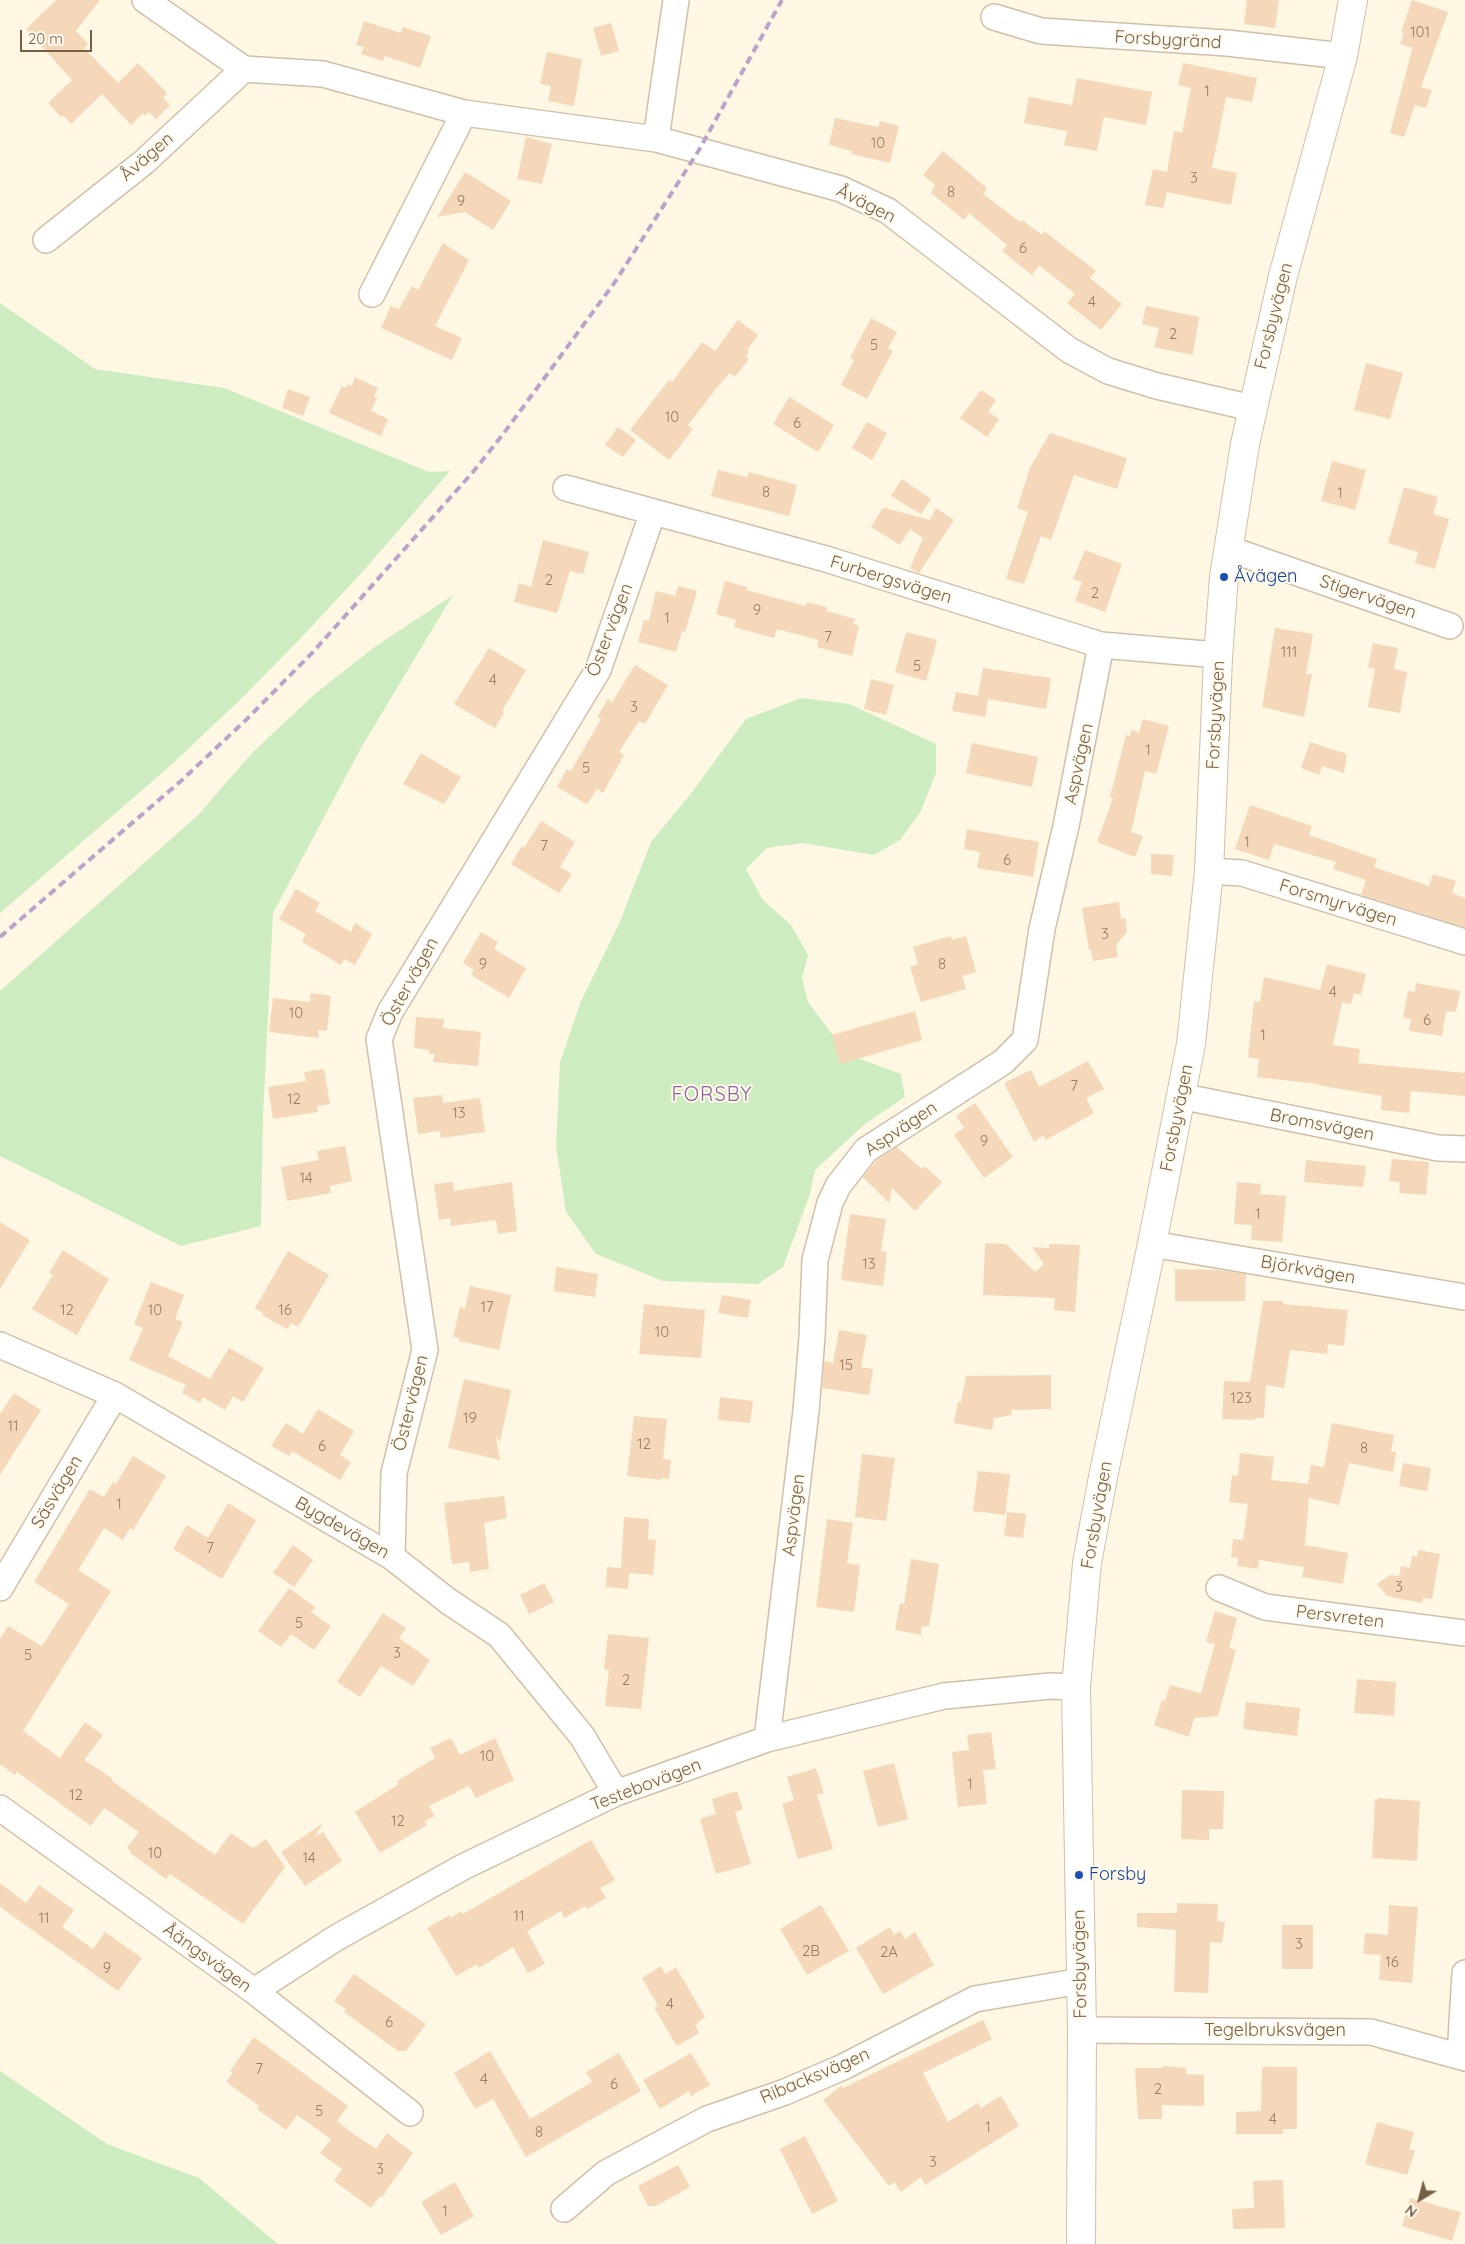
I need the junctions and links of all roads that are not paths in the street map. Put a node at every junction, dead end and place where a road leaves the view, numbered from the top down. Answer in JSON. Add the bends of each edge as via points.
{"nodes":[{"id":1,"x":145,"y":0,"type":"edge"},
{"id":2,"x":676,"y":0,"type":"edge"},
{"id":3,"x":1353,"y":0,"type":"edge"},
{"id":4,"x":994,"y":17,"type":"dead end"},
{"id":5,"x":1343,"y":56,"type":"junction"},
{"id":6,"x":244,"y":69,"type":"junction"},
{"id":7,"x":464,"y":113,"type":"junction"},
{"id":8,"x":656,"y":139,"type":"junction"},
{"id":9,"x":46,"y":240,"type":"dead end"},
{"id":10,"x":372,"y":294,"type":"dead end"},
{"id":11,"x":1252,"y":408,"type":"junction"},
{"id":12,"x":566,"y":488,"type":"dead end"},
{"id":13,"x":653,"y":512,"type":"junction"},
{"id":14,"x":1229,"y":549,"type":"junction"},
{"id":15,"x":1450,"y":626,"type":"dead end"},
{"id":16,"x":1101,"y":646,"type":"junction"},
{"id":17,"x":1218,"y":658,"type":"junction"},
{"id":18,"x":1209,"y":871,"type":"junction"},
{"id":19,"x":1465,"y":942,"type":"edge"},
{"id":20,"x":1180,"y":1096,"type":"junction"},
{"id":21,"x":1465,"y":1149,"type":"edge"},
{"id":22,"x":1152,"y":1244,"type":"junction"},
{"id":23,"x":1465,"y":1294,"type":"edge"},
{"id":24,"x":0,"y":1345,"type":"edge"},
{"id":25,"x":115,"y":1396,"type":"junction"},
{"id":26,"x":392,"y":1557,"type":"junction"},
{"id":27,"x":0,"y":1588,"type":"edge"},
{"id":28,"x":1219,"y":1588,"type":"dead end"},
{"id":29,"x":1465,"y":1633,"type":"edge"},
{"id":30,"x":1076,"y":1687,"type":"junction"},
{"id":31,"x":768,"y":1739,"type":"junction"},
{"id":32,"x":616,"y":1793,"type":"junction"},
{"id":33,"x":0,"y":1808,"type":"edge"},
{"id":34,"x":1465,"y":1973,"type":"edge"},
{"id":35,"x":1081,"y":1981,"type":"junction"},
{"id":36,"x":254,"y":1991,"type":"junction"},
{"id":37,"x":1082,"y":2030,"type":"junction"},
{"id":38,"x":1463,"y":2057,"type":"edge"},
{"id":39,"x":410,"y":2113,"type":"dead end"},
{"id":40,"x":564,"y":2209,"type":"dead end"},
{"id":41,"x":1081,"y":2244,"type":"edge"}],
"edges":[{"from":1,"to":6,"type":"street"},
{"from":2,"to":8,"type":"street"},
{"from":3,"to":5,"type":"street","name":"Forsbyvägen"},
{"from":4,"to":5,"type":"street","name":"Forsbygränd","via":[[1041,31],[1227,43]]},
{"from":5,"to":11,"type":"street","name":"Forsbyvägen","via":[[1283,276]]},
{"from":6,"to":7,"type":"street","name":"Åvägen","via":[[323,74]]},
{"from":6,"to":9,"type":"street","name":"Åvägen","via":[[144,162]]},
{"from":7,"to":8,"type":"street","name":"Åvägen"},
{"from":7,"to":10,"type":"street"},
{"from":8,"to":11,"type":"street","name":"Åvägen","via":[[841,189],[888,211],[1068,350],[1108,371]]},
{"from":11,"to":14,"type":"street","name":"Forsbyvägen"},
{"from":12,"to":13,"type":"street","name":"Furbergsvägen"},
{"from":13,"to":16,"type":"street","name":"Furbergsvägen","via":[[826,559]]},
{"from":13,"to":26,"type":"street","name":"Östervägen","via":[[598,670],[390,1012],[379,1040],[425,1350],[394,1473]]},
{"from":14,"to":15,"type":"street","name":"Stigervägen"},
{"from":14,"to":17,"type":"street","name":"Forsbyvägen"},
{"from":16,"to":17,"type":"street","name":"Furbergsvägen","via":[[1206,654]]},
{"from":16,"to":31,"type":"street","name":"Aspvägen","via":[[1070,807],[1042,929],[1025,1040],[1003,1062],[866,1150],[838,1186],[830,1203],[815,1260],[806,1411]]},
{"from":17,"to":18,"type":"street","name":"Forsbyvägen"},
{"from":18,"to":19,"type":"street","name":"Forsmyrvägen","via":[[1242,873]]},
{"from":18,"to":20,"type":"street","name":"Forsbyvägen","via":[[1191,1044]]},
{"from":20,"to":21,"type":"street","name":"Bromsvägen","via":[[1438,1148]]},
{"from":20,"to":22,"type":"street","name":"Forsbyvägen"},
{"from":22,"to":23,"type":"street","name":"Björkvägen"},
{"from":22,"to":30,"type":"street","name":"Forsbyvägen","via":[[1091,1544]]},
{"from":24,"to":25,"type":"street","name":"Bygdevägen"},
{"from":25,"to":26,"type":"street","name":"Bygdevägen"},
{"from":25,"to":27,"type":"street","name":"Säsvägen"},
{"from":26,"to":32,"type":"street","name":"Bygdevägen","via":[[498,1635],[582,1736]]},
{"from":28,"to":29,"type":"street","name":"Persvreten","via":[[1265,1607]]},
{"from":30,"to":31,"type":"street","name":"Testebovägen","via":[[1052,1686],[944,1696]]},
{"from":30,"to":35,"type":"street","name":"Forsbyvägen"},
{"from":31,"to":32,"type":"street","name":"Testebovägen"},
{"from":32,"to":36,"type":"street","name":"Testebovägen","via":[[463,1867],[336,1938]]},
{"from":33,"to":36,"type":"street","name":"Åängsvägen"},
{"from":34,"to":38,"type":"street"},
{"from":35,"to":37,"type":"street","name":"Forsbyvägen"},
{"from":35,"to":40,"type":"street","name":"Ribacksvägen","via":[[975,1999],[843,2067],[707,2119],[606,2173]]},
{"from":36,"to":39,"type":"street","name":"Åängsvägen"},
{"from":37,"to":38,"type":"street","name":"Tegelbruksvägen","via":[[1371,2032]]},
{"from":37,"to":41,"type":"street","name":"Forsbyvägen"}]}
